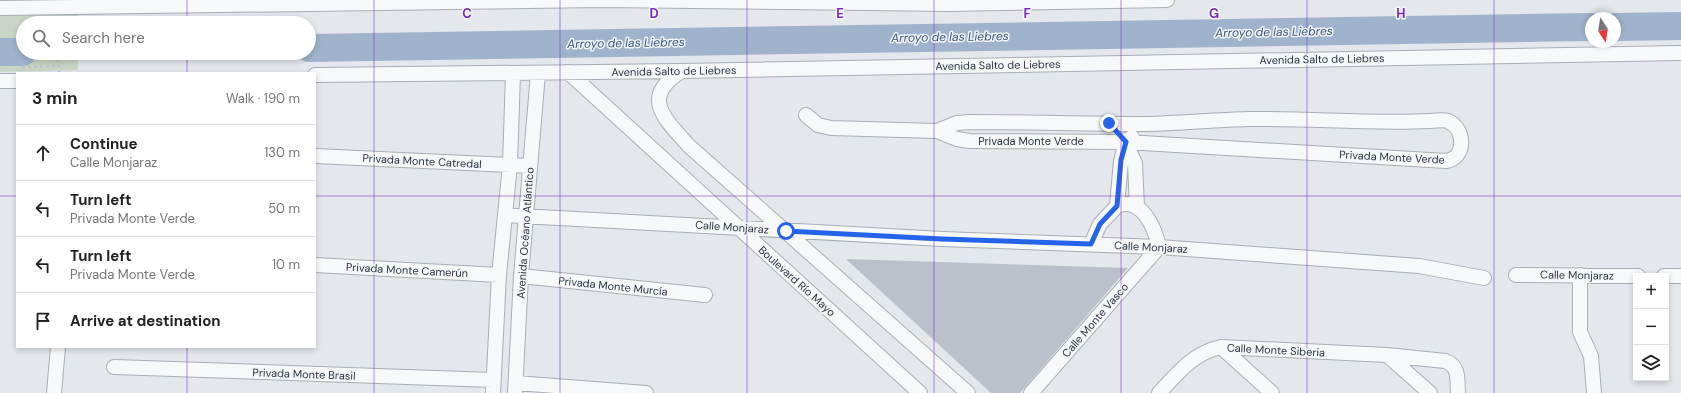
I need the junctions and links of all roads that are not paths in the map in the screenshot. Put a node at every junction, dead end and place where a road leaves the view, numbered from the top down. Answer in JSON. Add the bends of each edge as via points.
{"nodes":[{"id":1,"x":603,"y":0,"type":"edge"},
{"id":2,"x":1167,"y":0,"type":"edge"},
{"id":3,"x":950,"y":2,"type":"edge"},
{"id":4,"x":77,"y":3,"type":"edge"},
{"id":5,"x":0,"y":8,"type":"edge"},
{"id":6,"x":1681,"y":52,"type":"edge"},
{"id":7,"x":682,"y":71,"type":"junction"},
{"id":8,"x":568,"y":72,"type":"junction"},
{"id":9,"x":513,"y":73,"type":"junction"},
{"id":10,"x":538,"y":73,"type":"junction"},
{"id":11,"x":16,"y":74,"type":"edge"},
{"id":12,"x":316,"y":75,"type":"edge"},
{"id":13,"x":0,"y":81,"type":"edge"},
{"id":14,"x":806,"y":115,"type":"dead end"},
{"id":15,"x":1109,"y":123,"type":"junction"},
{"id":16,"x":1147,"y":124,"type":"junction"},
{"id":17,"x":937,"y":131,"type":"junction"},
{"id":18,"x":1126,"y":142,"type":"junction"},
{"id":19,"x":316,"y":156,"type":"edge"},
{"id":20,"x":510,"y":165,"type":"junction"},
{"id":21,"x":530,"y":166,"type":"junction"},
{"id":22,"x":1117,"y":206,"type":"junction"},
{"id":23,"x":1137,"y":207,"type":"junction"},
{"id":24,"x":505,"y":215,"type":"junction"},
{"id":25,"x":526,"y":216,"type":"junction"},
{"id":26,"x":738,"y":227,"type":"junction"},
{"id":27,"x":786,"y":231,"type":"junction"},
{"id":28,"x":1091,"y":244,"type":"junction"},
{"id":29,"x":1159,"y":247,"type":"junction"},
{"id":30,"x":316,"y":265,"type":"edge"},
{"id":31,"x":499,"y":275,"type":"junction"},
{"id":32,"x":1516,"y":275,"type":"dead end"},
{"id":33,"x":1580,"y":275,"type":"junction"},
{"id":34,"x":521,"y":276,"type":"junction"},
{"id":35,"x":1633,"y":276,"type":"edge"},
{"id":36,"x":1669,"y":276,"type":"edge"},
{"id":37,"x":1681,"y":276,"type":"edge"},
{"id":38,"x":1484,"y":278,"type":"dead end"},
{"id":39,"x":705,"y":295,"type":"dead end"},
{"id":40,"x":1222,"y":347,"type":"junction"},
{"id":41,"x":58,"y":348,"type":"edge"},
{"id":42,"x":1387,"y":355,"type":"junction"},
{"id":43,"x":114,"y":367,"type":"dead end"},
{"id":44,"x":494,"y":387,"type":"edge"},
{"id":45,"x":515,"y":388,"type":"edge"},
{"id":46,"x":54,"y":393,"type":"edge"},
{"id":47,"x":646,"y":393,"type":"edge"},
{"id":48,"x":920,"y":393,"type":"edge"},
{"id":49,"x":968,"y":393,"type":"edge"},
{"id":50,"x":1031,"y":393,"type":"edge"},
{"id":51,"x":1158,"y":393,"type":"edge"},
{"id":52,"x":1272,"y":393,"type":"edge"},
{"id":53,"x":1430,"y":393,"type":"edge"},
{"id":54,"x":1458,"y":393,"type":"edge"},
{"id":55,"x":1594,"y":393,"type":"edge"}],
"edges":[{"from":1,"to":3,"type":"street"},
{"from":1,"to":4,"type":"street"},
{"from":2,"to":3,"type":"street"},
{"from":4,"to":5,"type":"street"},
{"from":6,"to":7,"type":"street","name":"Avenida Salto de Liebres"},
{"from":7,"to":8,"type":"street","name":"Avenida Salto de Liebres"},
{"from":7,"to":27,"type":"street","via":[[670,78],[662,87],[659,96],[664,117],[689,146]]},
{"from":8,"to":10,"type":"street","name":"Avenida Salto de Liebres"},
{"from":8,"to":26,"type":"street","name":"Boulevard Río Mayo"},
{"from":9,"to":10,"type":"street","name":"Avenida Salto de Liebres"},
{"from":9,"to":12,"type":"street","name":"Avenida Salto de Liebres"},
{"from":9,"to":20,"type":"street","name":"Avenida Océano Atlántico"},
{"from":10,"to":21,"type":"street","name":"Avenida Océano Atlántico"},
{"from":11,"to":13,"type":"street"},
{"from":14,"to":17,"type":"street","name":"Privada Monte Verde","via":[[818,125],[831,128]]},
{"from":15,"to":16,"type":"street","name":"Privada Monte Verde"},
{"from":15,"to":17,"type":"street","name":"Privada Monte Verde","via":[[968,122],[957,123]]},
{"from":15,"to":18,"type":"street"},
{"from":16,"to":18,"type":"street"},
{"from":16,"to":18,"type":"street","name":"Privada Monte Verde","via":[[1250,119],[1403,122],[1447,120],[1459,130],[1462,142],[1457,157],[1446,161]]},
{"from":17,"to":18,"type":"street","name":"Privada Monte Verde","via":[[969,141]]},
{"from":18,"to":22,"type":"street","via":[[1121,160]]},
{"from":18,"to":23,"type":"street","via":[[1135,162]]},
{"from":19,"to":20,"type":"street","name":"Privada Monte Catredal"},
{"from":20,"to":21,"type":"street","name":"Privada Monte Catredal"},
{"from":20,"to":24,"type":"street","name":"Avenida Océano Atlántico"},
{"from":21,"to":25,"type":"street","name":"Avenida Océano Atlántico"},
{"from":22,"to":23,"type":"street","via":[[1127,203]]},
{"from":22,"to":28,"type":"street","via":[[1100,224]]},
{"from":23,"to":29,"type":"street","via":[[1149,221]]},
{"from":24,"to":25,"type":"street","name":"Calle Monjaraz"},
{"from":24,"to":31,"type":"street","name":"Avenida Océano Atlántico"},
{"from":25,"to":26,"type":"street","name":"Calle Monjaraz"},
{"from":25,"to":34,"type":"street","name":"Avenida Océano Atlántico"},
{"from":26,"to":27,"type":"street","name":"Calle Monjaraz"},
{"from":26,"to":48,"type":"street","name":"Boulevard Río Mayo"},
{"from":27,"to":28,"type":"street","name":"Calle Monjaraz"},
{"from":27,"to":49,"type":"street"},
{"from":28,"to":29,"type":"street","name":"Calle Monjaraz"},
{"from":29,"to":38,"type":"street","name":"Calle Monjaraz","via":[[1419,266]]},
{"from":29,"to":50,"type":"street","name":"Calle Monte Vasco"},
{"from":30,"to":31,"type":"street","name":"Privada Monte Camerún"},
{"from":31,"to":44,"type":"street","name":"Avenida Océano Atlántico"},
{"from":32,"to":33,"type":"street","name":"Calle Monjaraz"},
{"from":33,"to":35,"type":"street","name":"Calle Monjaraz"},
{"from":33,"to":55,"type":"street","via":[[1580,332],[1591,356]]},
{"from":34,"to":39,"type":"street","name":"Privada Monte Murcía"},
{"from":34,"to":45,"type":"street","name":"Avenida Océano Atlántico"},
{"from":36,"to":37,"type":"street"},
{"from":40,"to":42,"type":"street","name":"Calle Monte Siberia"},
{"from":40,"to":51,"type":"street","name":"Calle Monte Siberia","via":[[1200,354],[1189,361]]},
{"from":40,"to":52,"type":"street"},
{"from":41,"to":46,"type":"street"},
{"from":42,"to":53,"type":"street"},
{"from":42,"to":54,"type":"street","name":"Calle Monte Siberia","via":[[1451,363],[1457,371]]},
{"from":43,"to":44,"type":"street","name":"Privada Monte Brasil"},
{"from":45,"to":47,"type":"street"}]}
